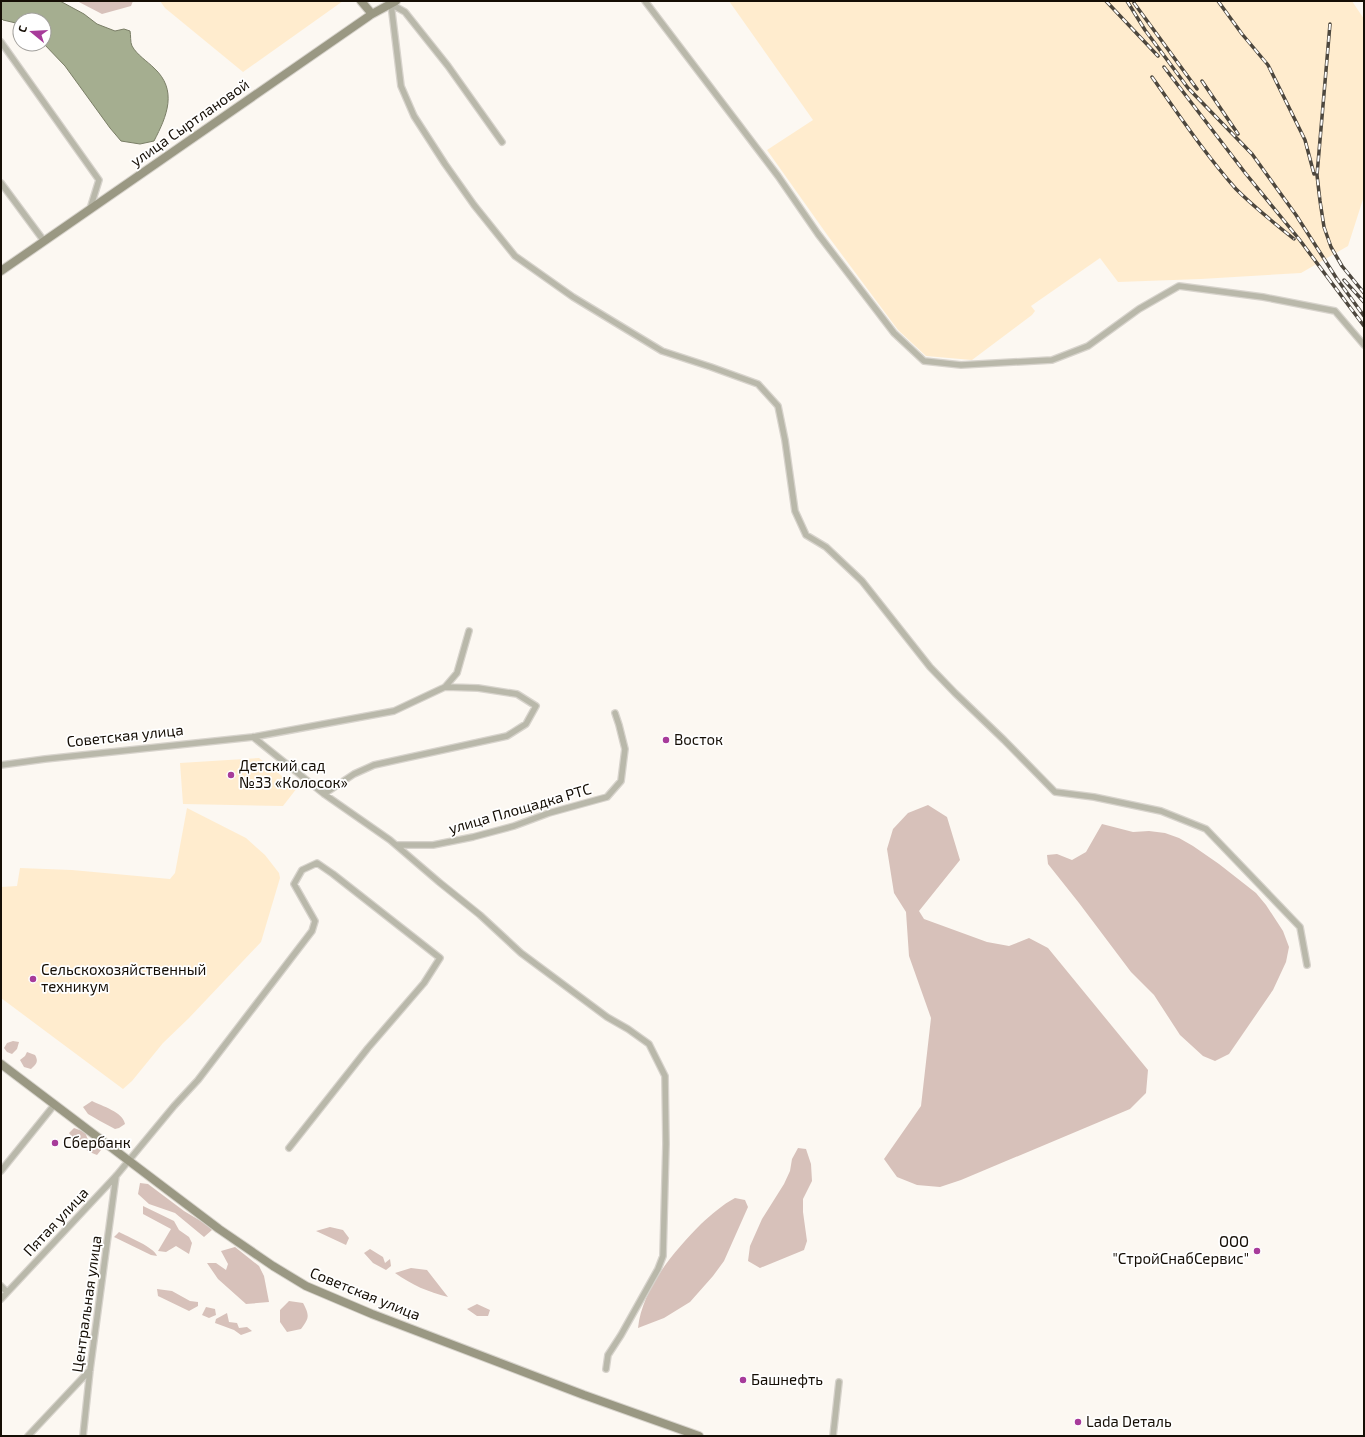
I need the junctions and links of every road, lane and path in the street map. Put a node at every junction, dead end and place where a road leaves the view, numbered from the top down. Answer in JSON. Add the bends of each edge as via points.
{"nodes":[{"id":1,"x":362,"y":1,"type":"edge"},
{"id":2,"x":645,"y":1,"type":"edge"},
{"id":3,"x":394,"y":3,"type":"edge"},
{"id":4,"x":372,"y":14,"type":"junction"},
{"id":5,"x":1,"y":42,"type":"edge"},
{"id":6,"x":502,"y":142,"type":"dead end"},
{"id":7,"x":1,"y":183,"type":"edge"},
{"id":8,"x":90,"y":209,"type":"junction"},
{"id":9,"x":44,"y":241,"type":"junction"},
{"id":10,"x":1,"y":271,"type":"edge"},
{"id":11,"x":1364,"y":344,"type":"edge"},
{"id":12,"x":469,"y":631,"type":"dead end"},
{"id":13,"x":445,"y":686,"type":"junction"},
{"id":14,"x":615,"y":713,"type":"dead end"},
{"id":15,"x":252,"y":737,"type":"junction"},
{"id":16,"x":1,"y":765,"type":"edge"},
{"id":17,"x":324,"y":794,"type":"junction"},
{"id":18,"x":397,"y":845,"type":"junction"},
{"id":19,"x":1307,"y":965,"type":"dead end"},
{"id":20,"x":1,"y":1064,"type":"edge"},
{"id":21,"x":54,"y":1104,"type":"junction"},
{"id":22,"x":289,"y":1148,"type":"dead end"},
{"id":23,"x":128,"y":1161,"type":"junction"},
{"id":24,"x":1,"y":1171,"type":"edge"},
{"id":25,"x":116,"y":1176,"type":"junction"},
{"id":26,"x":1,"y":1286,"type":"edge"},
{"id":27,"x":7,"y":1292,"type":"junction"},
{"id":28,"x":1,"y":1299,"type":"edge"},
{"id":29,"x":606,"y":1369,"type":"dead end"},
{"id":30,"x":90,"y":1370,"type":"junction"},
{"id":31,"x":839,"y":1382,"type":"dead end"},
{"id":32,"x":28,"y":1436,"type":"edge"},
{"id":33,"x":83,"y":1436,"type":"edge"},
{"id":34,"x":699,"y":1436,"type":"edge"},
{"id":35,"x":833,"y":1436,"type":"edge"}],
"edges":[{"from":1,"to":4,"type":"main road"},
{"from":2,"to":11,"type":"street","via":[[894,333],[924,361],[961,365],[1052,360],[1088,346],[1139,309],[1178,286],[1263,297],[1335,311]]},
{"from":3,"to":4,"type":"main road","name":"улица Сыртлановой"},
{"from":3,"to":6,"type":"street","via":[[405,12],[448,66]]},
{"from":3,"to":19,"type":"street","via":[[401,86],[414,116],[474,205],[515,256],[573,297],[662,351],[758,384],[778,406],[795,512],[806,535],[826,547],[862,581],[930,667],[1054,792],[1094,797],[1160,811],[1206,829],[1300,926]]},
{"from":4,"to":8,"type":"main road","name":"улица Сыртлановой"},
{"from":5,"to":8,"type":"street","via":[[99,180]]},
{"from":7,"to":9,"type":"street"},
{"from":8,"to":9,"type":"main road","name":"улица Сыртлановой"},
{"from":9,"to":10,"type":"main road","name":"улица Сыртлановой"},
{"from":12,"to":13,"type":"street","via":[[457,673]]},
{"from":13,"to":15,"type":"street","via":[[394,711]]},
{"from":13,"to":17,"type":"street","via":[[517,694],[536,706],[526,724],[507,736],[374,765],[354,774]]},
{"from":14,"to":18,"type":"street","name":"улица Площадка РТС","via":[[625,749],[621,781],[607,797],[473,837],[433,845]]},
{"from":15,"to":16,"type":"street","name":"Советская улица"},
{"from":15,"to":17,"type":"street"},
{"from":17,"to":18,"type":"street"},
{"from":18,"to":29,"type":"street","via":[[521,953],[607,1017],[649,1044],[665,1076],[663,1256],[608,1355]]},
{"from":20,"to":21,"type":"main road","name":"Советская улица"},
{"from":21,"to":23,"type":"main road","name":"Советская улица"},
{"from":21,"to":24,"type":"street"},
{"from":22,"to":23,"type":"street","name":"Пятая улица","via":[[368,1048],[424,983],[440,958],[317,863],[302,870],[294,884],[315,921],[312,931],[198,1080]]},
{"from":23,"to":25,"type":"street","name":"Пятая улица"},
{"from":23,"to":34,"type":"main road","name":"Советская улица","via":[[219,1229],[306,1286],[584,1395]]},
{"from":25,"to":27,"type":"street","name":"Пятая улица"},
{"from":25,"to":30,"type":"street","name":"Центральная улица"},
{"from":26,"to":27,"type":"street"},
{"from":27,"to":28,"type":"street","name":"Пятая улица"},
{"from":30,"to":32,"type":"street"},
{"from":30,"to":33,"type":"street","name":"Центральная улица"},
{"from":31,"to":35,"type":"street"}]}
